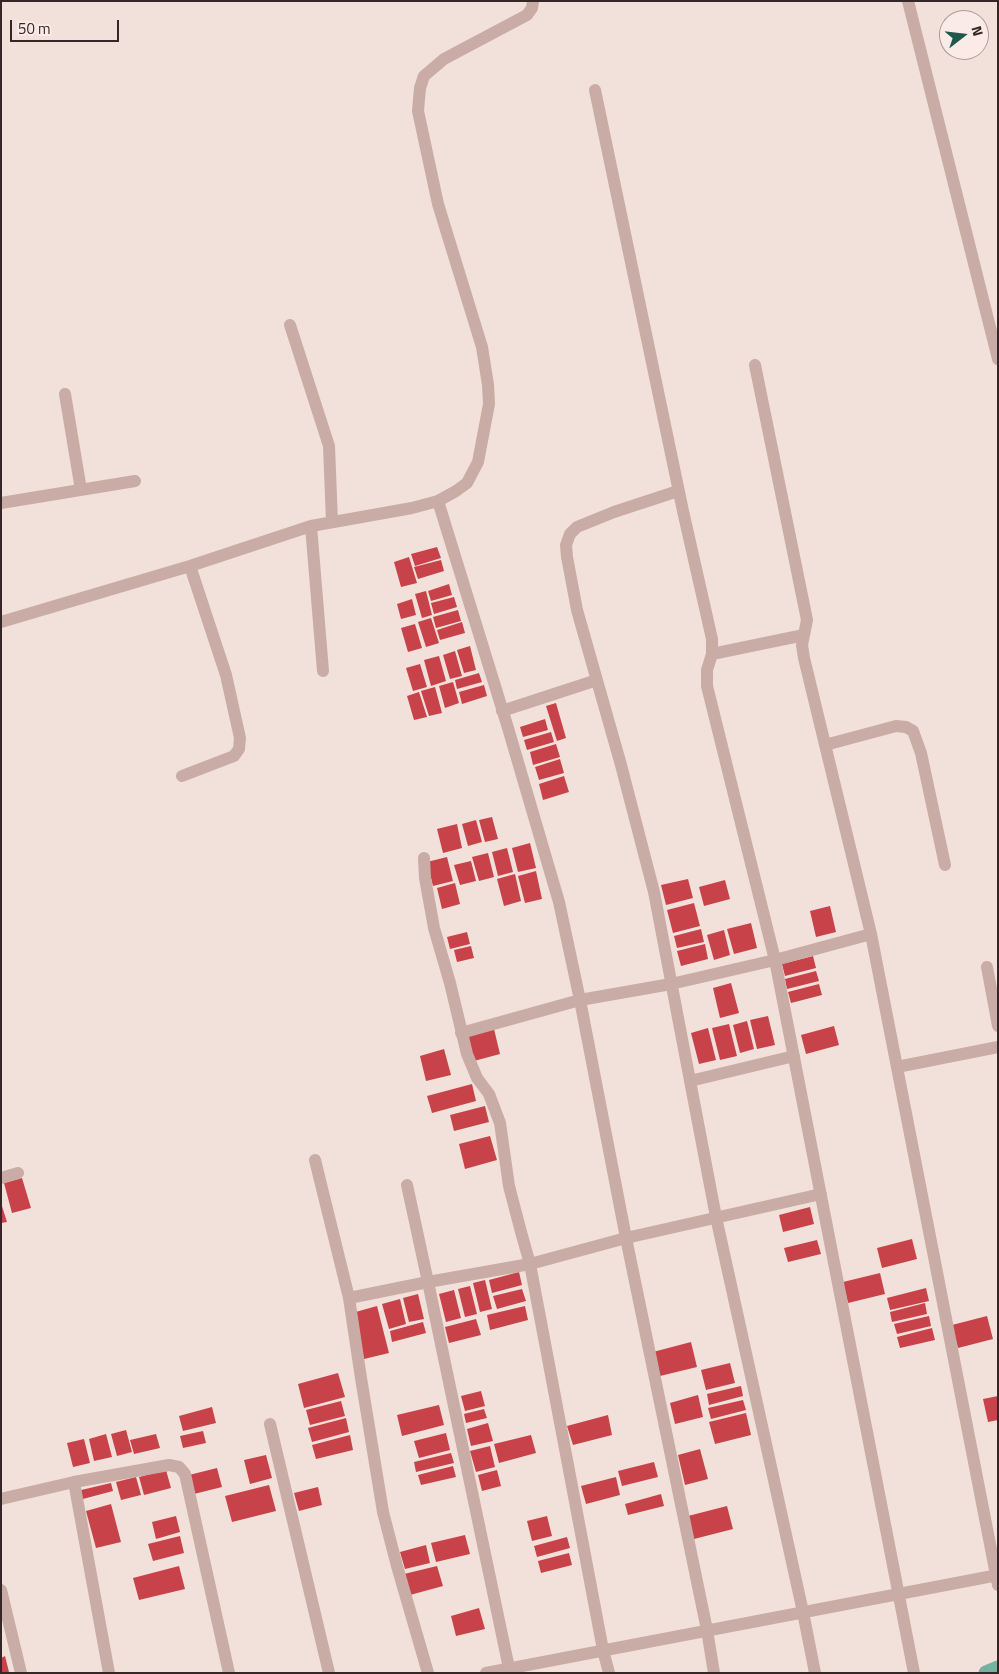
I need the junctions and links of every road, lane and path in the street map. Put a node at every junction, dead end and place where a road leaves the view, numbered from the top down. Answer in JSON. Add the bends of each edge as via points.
{"nodes":[{"id":1,"x":533,"y":1,"type":"edge"},
{"id":2,"x":908,"y":1,"type":"edge"},
{"id":3,"x":595,"y":90,"type":"dead end"},
{"id":4,"x":290,"y":325,"type":"dead end"},
{"id":5,"x":998,"y":359,"type":"edge"},
{"id":6,"x":755,"y":365,"type":"dead end"},
{"id":7,"x":65,"y":394,"type":"dead end"},
{"id":8,"x":135,"y":481,"type":"dead end"},
{"id":9,"x":81,"y":490,"type":"junction"},
{"id":10,"x":678,"y":490,"type":"junction"},
{"id":11,"x":438,"y":501,"type":"junction"},
{"id":12,"x":1,"y":502,"type":"edge"},
{"id":13,"x":332,"y":522,"type":"junction"},
{"id":14,"x":311,"y":526,"type":"junction"},
{"id":15,"x":190,"y":566,"type":"junction"},
{"id":16,"x":1,"y":622,"type":"edge"},
{"id":17,"x":804,"y":635,"type":"junction"},
{"id":18,"x":712,"y":654,"type":"junction"},
{"id":19,"x":323,"y":671,"type":"dead end"},
{"id":20,"x":597,"y":680,"type":"junction"},
{"id":21,"x":502,"y":711,"type":"junction"},
{"id":22,"x":825,"y":745,"type":"junction"},
{"id":23,"x":182,"y":776,"type":"dead end"},
{"id":24,"x":424,"y":858,"type":"dead end"},
{"id":25,"x":946,"y":865,"type":"dead end"},
{"id":26,"x":871,"y":934,"type":"junction"},
{"id":27,"x":775,"y":960,"type":"junction"},
{"id":28,"x":987,"y":967,"type":"dead end"},
{"id":29,"x":671,"y":984,"type":"junction"},
{"id":30,"x":580,"y":1000,"type":"junction"},
{"id":31,"x":998,"y":1026,"type":"edge"},
{"id":32,"x":461,"y":1033,"type":"junction"},
{"id":33,"x":998,"y":1047,"type":"edge"},
{"id":34,"x":794,"y":1056,"type":"junction"},
{"id":35,"x":897,"y":1067,"type":"junction"},
{"id":36,"x":690,"y":1081,"type":"junction"},
{"id":37,"x":315,"y":1160,"type":"dead end"},
{"id":38,"x":18,"y":1173,"type":"dead end"},
{"id":39,"x":1,"y":1178,"type":"edge"},
{"id":40,"x":407,"y":1185,"type":"dead end"},
{"id":41,"x":821,"y":1194,"type":"junction"},
{"id":42,"x":716,"y":1217,"type":"junction"},
{"id":43,"x":626,"y":1238,"type":"junction"},
{"id":44,"x":530,"y":1264,"type":"junction"},
{"id":45,"x":428,"y":1282,"type":"junction"},
{"id":46,"x":350,"y":1298,"type":"junction"},
{"id":47,"x":270,"y":1424,"type":"dead end"},
{"id":48,"x":74,"y":1482,"type":"junction"},
{"id":49,"x":1,"y":1499,"type":"edge"},
{"id":50,"x":997,"y":1578,"type":"edge"},
{"id":51,"x":1,"y":1590,"type":"edge"},
{"id":52,"x":900,"y":1593,"type":"junction"},
{"id":53,"x":803,"y":1612,"type":"junction"},
{"id":54,"x":707,"y":1630,"type":"junction"},
{"id":55,"x":603,"y":1650,"type":"junction"},
{"id":56,"x":509,"y":1670,"type":"edge"},
{"id":57,"x":21,"y":1673,"type":"edge"},
{"id":58,"x":109,"y":1673,"type":"edge"},
{"id":59,"x":229,"y":1673,"type":"edge"},
{"id":60,"x":329,"y":1673,"type":"edge"},
{"id":61,"x":428,"y":1673,"type":"edge"},
{"id":62,"x":486,"y":1673,"type":"edge"},
{"id":63,"x":609,"y":1673,"type":"edge"},
{"id":64,"x":714,"y":1673,"type":"edge"},
{"id":65,"x":815,"y":1673,"type":"edge"},
{"id":66,"x":914,"y":1673,"type":"edge"}],
"edges":[{"from":1,"to":11,"type":"street","via":[[526,15],[444,59],[424,76],[420,88],[418,111],[438,204],[482,347],[489,404],[478,462],[467,483]]},
{"from":2,"to":5,"type":"street"},
{"from":3,"to":10,"type":"street"},
{"from":4,"to":13,"type":"street","via":[[329,446]]},
{"from":6,"to":17,"type":"street","via":[[807,620]]},
{"from":7,"to":9,"type":"street"},
{"from":8,"to":9,"type":"street"},
{"from":9,"to":12,"type":"street"},
{"from":10,"to":18,"type":"street","via":[[712,639]]},
{"from":10,"to":20,"type":"street","via":[[577,527],[570,534],[566,557]]},
{"from":11,"to":13,"type":"street"},
{"from":11,"to":21,"type":"street"},
{"from":13,"to":14,"type":"street"},
{"from":14,"to":15,"type":"street"},
{"from":14,"to":19,"type":"street"},
{"from":15,"to":16,"type":"street"},
{"from":15,"to":23,"type":"street","via":[[226,675],[240,738],[239,749],[234,756]]},
{"from":17,"to":18,"type":"street"},
{"from":17,"to":22,"type":"street","via":[[804,658]]},
{"from":18,"to":27,"type":"street","via":[[707,686]]},
{"from":20,"to":21,"type":"street"},
{"from":20,"to":29,"type":"street","via":[[654,892]]},
{"from":21,"to":30,"type":"street","via":[[558,902]]},
{"from":22,"to":25,"type":"street","via":[[896,726],[912,731],[921,753]]},
{"from":22,"to":26,"type":"street"},
{"from":24,"to":32,"type":"street","via":[[434,928]]},
{"from":26,"to":27,"type":"street"},
{"from":26,"to":35,"type":"street"},
{"from":27,"to":29,"type":"street"},
{"from":27,"to":34,"type":"street"},
{"from":28,"to":31,"type":"street"},
{"from":29,"to":30,"type":"street"},
{"from":29,"to":36,"type":"street"},
{"from":30,"to":32,"type":"street"},
{"from":30,"to":43,"type":"street"},
{"from":32,"to":44,"type":"street","via":[[471,1067],[489,1094],[500,1123],[509,1186]]},
{"from":33,"to":35,"type":"street"},
{"from":34,"to":36,"type":"street"},
{"from":34,"to":41,"type":"street"},
{"from":35,"to":50,"type":"street"},
{"from":36,"to":42,"type":"street"},
{"from":37,"to":46,"type":"street"},
{"from":38,"to":39,"type":"street"},
{"from":40,"to":45,"type":"street"},
{"from":41,"to":42,"type":"street"},
{"from":41,"to":52,"type":"street"},
{"from":42,"to":43,"type":"street"},
{"from":42,"to":53,"type":"street"},
{"from":43,"to":44,"type":"street"},
{"from":43,"to":54,"type":"street"},
{"from":44,"to":45,"type":"street"},
{"from":44,"to":55,"type":"street"},
{"from":45,"to":46,"type":"street"},
{"from":45,"to":56,"type":"street"},
{"from":46,"to":61,"type":"street","via":[[383,1512]]},
{"from":47,"to":60,"type":"street"},
{"from":48,"to":49,"type":"street"},
{"from":48,"to":58,"type":"street"},
{"from":48,"to":59,"type":"street","via":[[169,1465],[178,1467],[184,1474]]},
{"from":50,"to":52,"type":"street"},
{"from":51,"to":57,"type":"street"},
{"from":52,"to":53,"type":"street"},
{"from":52,"to":66,"type":"street"},
{"from":53,"to":54,"type":"street"},
{"from":53,"to":65,"type":"street"},
{"from":54,"to":55,"type":"street"},
{"from":54,"to":64,"type":"street"},
{"from":55,"to":56,"type":"street"},
{"from":55,"to":63,"type":"street"},
{"from":56,"to":62,"type":"street"}]}
